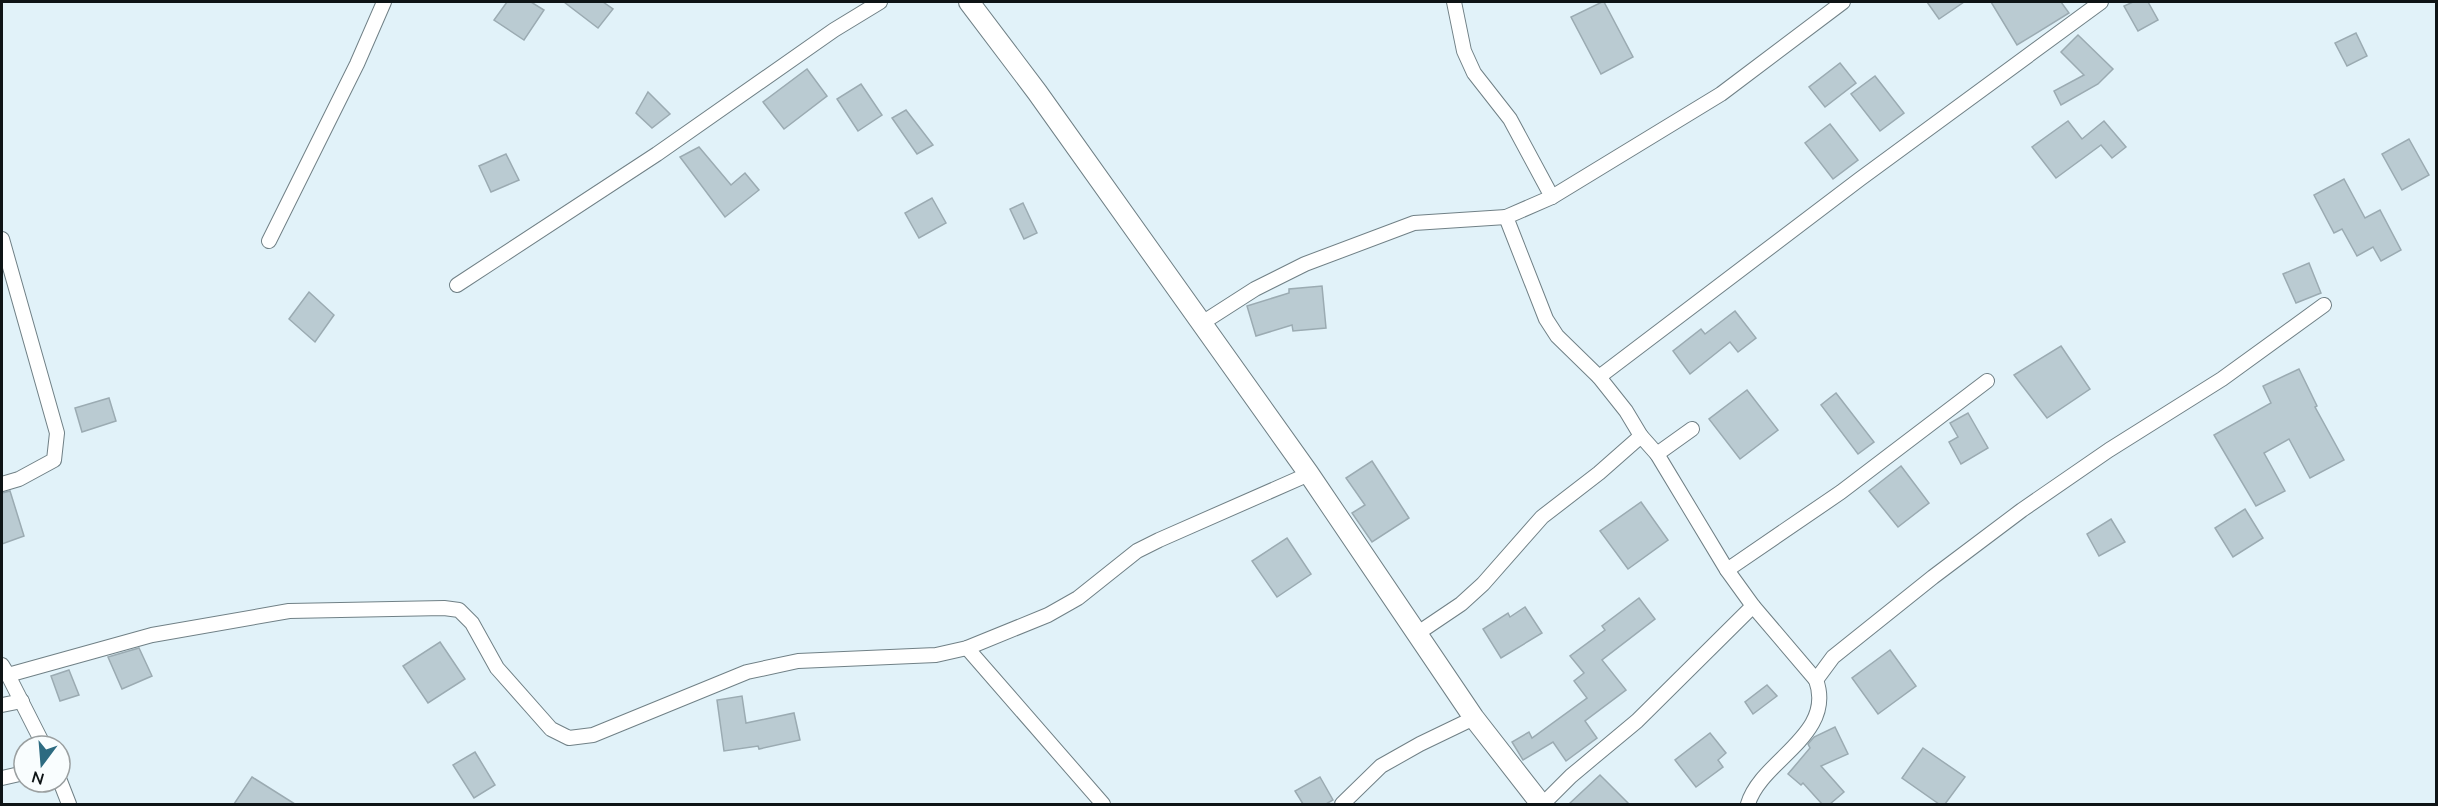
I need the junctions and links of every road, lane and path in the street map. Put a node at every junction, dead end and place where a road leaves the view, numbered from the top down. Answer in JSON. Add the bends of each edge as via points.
{"nodes":[{"id":1,"x":384,"y":2,"type":"edge"},
{"id":2,"x":880,"y":2,"type":"edge"},
{"id":3,"x":969,"y":2,"type":"edge"},
{"id":4,"x":1454,"y":2,"type":"edge"},
{"id":5,"x":1843,"y":2,"type":"edge"},
{"id":6,"x":2101,"y":2,"type":"edge"},
{"id":7,"x":1552,"y":197,"type":"junction"},
{"id":8,"x":1506,"y":217,"type":"junction"},
{"id":9,"x":2,"y":240,"type":"edge"},
{"id":10,"x":269,"y":241,"type":"dead end"},
{"id":11,"x":458,"y":285,"type":"dead end"},
{"id":12,"x":2324,"y":305,"type":"dead end"},
{"id":13,"x":1202,"y":323,"type":"junction"},
{"id":14,"x":1599,"y":377,"type":"junction"},
{"id":15,"x":1987,"y":381,"type":"dead end"},
{"id":16,"x":1692,"y":429,"type":"dead end"},
{"id":17,"x":1641,"y":436,"type":"junction"},
{"id":18,"x":1657,"y":454,"type":"junction"},
{"id":19,"x":1309,"y":474,"type":"junction"},
{"id":20,"x":2,"y":484,"type":"edge"},
{"id":21,"x":1727,"y":570,"type":"junction"},
{"id":22,"x":1753,"y":606,"type":"junction"},
{"id":23,"x":1418,"y":633,"type":"junction"},
{"id":24,"x":967,"y":648,"type":"junction"},
{"id":25,"x":5,"y":670,"type":"edge"},
{"id":26,"x":1816,"y":680,"type":"junction"},
{"id":27,"x":22,"y":701,"type":"junction"},
{"id":28,"x":2,"y":705,"type":"edge"},
{"id":29,"x":1474,"y":718,"type":"junction"},
{"id":30,"x":38,"y":734,"type":"edge"},
{"id":31,"x":1103,"y":804,"type":"edge"},
{"id":32,"x":1342,"y":804,"type":"edge"},
{"id":33,"x":1542,"y":804,"type":"edge"},
{"id":34,"x":1748,"y":804,"type":"edge"}],
"edges":[{"from":1,"to":10,"type":"street"},
{"from":2,"to":11,"type":"street"},
{"from":3,"to":13,"type":"street"},
{"from":4,"to":7,"type":"street","via":[[1464,51],[1474,73],[1510,119]]},
{"from":5,"to":7,"type":"street","via":[[1721,94]]},
{"from":6,"to":14,"type":"street"},
{"from":7,"to":8,"type":"street"},
{"from":8,"to":13,"type":"street","via":[[1414,223],[1305,264],[1255,289]]},
{"from":8,"to":14,"type":"street","via":[[1546,319],[1557,336]]},
{"from":9,"to":20,"type":"street","via":[[57,433],[54,460]]},
{"from":12,"to":26,"type":"street","via":[[2222,379],[2022,510],[1833,657]]},
{"from":13,"to":19,"type":"street"},
{"from":14,"to":17,"type":"street"},
{"from":15,"to":21,"type":"street","via":[[1841,492]]},
{"from":16,"to":18,"type":"street"},
{"from":17,"to":18,"type":"street"},
{"from":17,"to":23,"type":"street","via":[[1542,517],[1461,604]]},
{"from":18,"to":21,"type":"street"},
{"from":19,"to":23,"type":"street"},
{"from":19,"to":24,"type":"street","via":[[1137,551],[1078,598]]},
{"from":21,"to":22,"type":"street"},
{"from":22,"to":26,"type":"street"},
{"from":22,"to":33,"type":"street","via":[[1637,721]]},
{"from":23,"to":29,"type":"street"},
{"from":24,"to":25,"type":"street","via":[[936,655],[798,661],[747,672],[593,735],[569,738],[551,729],[497,668],[472,624],[459,610],[444,608],[288,611],[152,635]]},
{"from":24,"to":31,"type":"street"},
{"from":25,"to":27,"type":"street"},
{"from":26,"to":34,"type":"street","via":[[1821,691],[1816,717]]},
{"from":27,"to":28,"type":"street"},
{"from":27,"to":30,"type":"street"},
{"from":29,"to":32,"type":"street","via":[[1381,766]]},
{"from":29,"to":33,"type":"street"}]}
